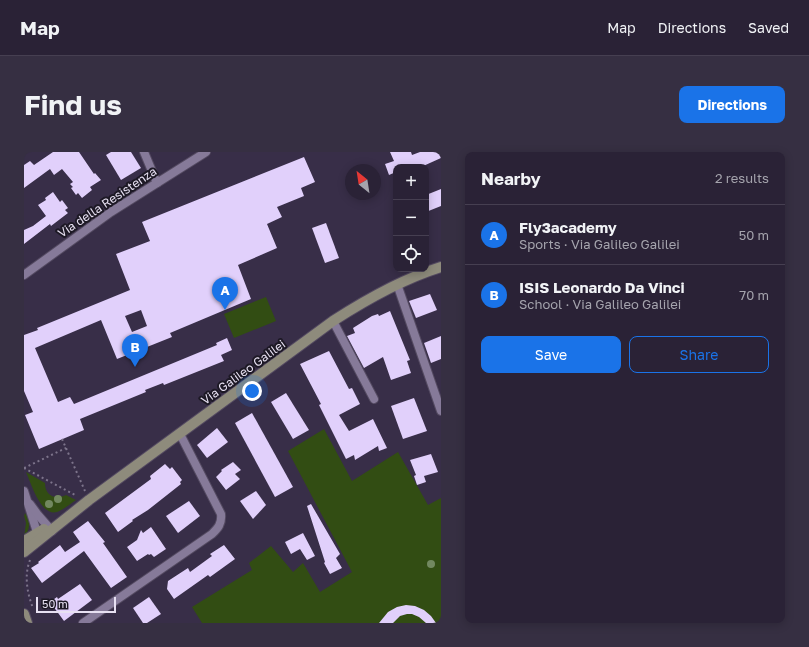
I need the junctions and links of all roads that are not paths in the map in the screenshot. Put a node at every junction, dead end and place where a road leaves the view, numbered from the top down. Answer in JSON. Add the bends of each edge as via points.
{"nodes":[{"id":1,"x":144,"y":152,"type":"edge"},
{"id":2,"x":206,"y":152,"type":"edge"},
{"id":3,"x":157,"y":183,"type":"junction"},
{"id":4,"x":441,"y":267,"type":"edge"},
{"id":5,"x":24,"y":275,"type":"edge"},
{"id":6,"x":396,"y":284,"type":"junction"},
{"id":7,"x":333,"y":321,"type":"junction"},
{"id":8,"x":374,"y":399,"type":"dead end"},
{"id":9,"x":441,"y":411,"type":"edge"},
{"id":10,"x":180,"y":434,"type":"junction"},
{"id":11,"x":24,"y":491,"type":"edge"},
{"id":12,"x":28,"y":500,"type":"junction"},
{"id":13,"x":50,"y":529,"type":"junction"},
{"id":14,"x":40,"y":535,"type":"junction"},
{"id":15,"x":24,"y":541,"type":"edge"},
{"id":16,"x":28,"y":555,"type":"edge"},
{"id":17,"x":24,"y":614,"type":"edge"},
{"id":18,"x":27,"y":623,"type":"edge"},
{"id":19,"x":83,"y":623,"type":"edge"}],
"edges":[{"from":1,"to":3,"type":"street"},
{"from":2,"to":3,"type":"street","name":"Via della Resistenza"},
{"from":3,"to":5,"type":"street","name":"Via della Resistenza","via":[[111,212]]},
{"from":4,"to":6,"type":"street","name":"Via Galileo Galilei"},
{"from":6,"to":7,"type":"street","name":"Via Galileo Galilei"},
{"from":6,"to":9,"type":"street"},
{"from":7,"to":8,"type":"street"},
{"from":7,"to":10,"type":"street","name":"Via Galileo Galilei"},
{"from":10,"to":13,"type":"street","name":"Via Galileo Galilei"},
{"from":10,"to":19,"type":"street","via":[[221,514],[222,521],[219,527]]},
{"from":11,"to":12,"type":"street"},
{"from":12,"to":13,"type":"street"},
{"from":12,"to":14,"type":"street","via":[[31,517]]},
{"from":13,"to":14,"type":"street","name":"Via Galileo Galilei"},
{"from":14,"to":15,"type":"street","name":"Via Galileo Galilei"},
{"from":14,"to":16,"type":"street","name":"Via Galileo Galilei"},
{"from":17,"to":18,"type":"street"}]}
